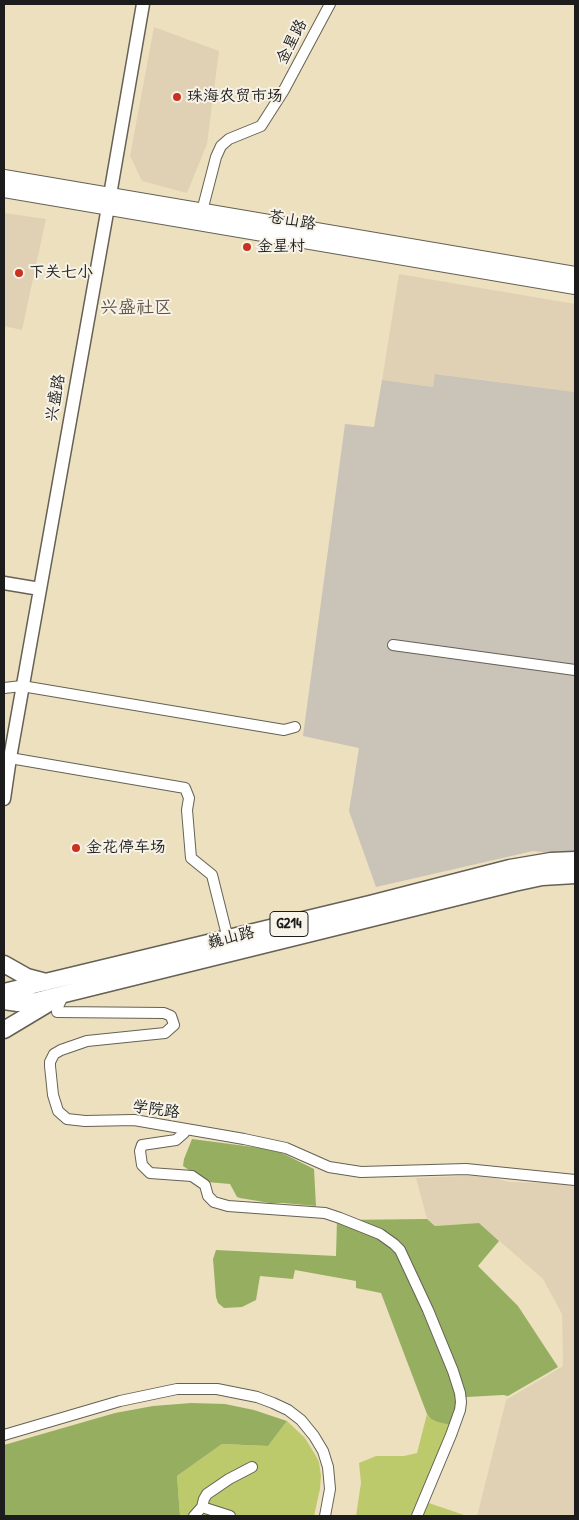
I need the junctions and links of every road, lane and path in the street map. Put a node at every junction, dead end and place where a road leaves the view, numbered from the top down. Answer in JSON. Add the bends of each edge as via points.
{"nodes":[{"id":1,"x":143,"y":4,"type":"edge"},
{"id":2,"x":330,"y":4,"type":"edge"},
{"id":3,"x":4,"y":178,"type":"edge"},
{"id":4,"x":4,"y":190,"type":"edge"},
{"id":5,"x":109,"y":201,"type":"junction"},
{"id":6,"x":202,"y":211,"type":"junction"},
{"id":7,"x":575,"y":274,"type":"edge"},
{"id":8,"x":575,"y":288,"type":"edge"},
{"id":9,"x":4,"y":583,"type":"edge"},
{"id":10,"x":40,"y":589,"type":"junction"},
{"id":11,"x":393,"y":645,"type":"dead end"},
{"id":12,"x":575,"y":670,"type":"edge"},
{"id":13,"x":22,"y":686,"type":"junction"},
{"id":14,"x":4,"y":688,"type":"edge"},
{"id":15,"x":295,"y":727,"type":"dead end"},
{"id":16,"x":10,"y":758,"type":"junction"},
{"id":17,"x":4,"y":799,"type":"edge"},
{"id":18,"x":575,"y":860,"type":"edge"},
{"id":19,"x":552,"y":868,"type":"junction"},
{"id":20,"x":575,"y":875,"type":"edge"},
{"id":21,"x":228,"y":938,"type":"junction"},
{"id":22,"x":4,"y":964,"type":"edge"},
{"id":23,"x":48,"y":982,"type":"junction"},
{"id":24,"x":4,"y":992,"type":"edge"},
{"id":25,"x":64,"y":994,"type":"junction"},
{"id":26,"x":4,"y":1001,"type":"edge"},
{"id":27,"x":32,"y":1012,"type":"junction"},
{"id":28,"x":57,"y":1012,"type":"junction"},
{"id":29,"x":4,"y":1030,"type":"edge"},
{"id":30,"x":186,"y":1129,"type":"junction"},
{"id":31,"x":575,"y":1180,"type":"edge"},
{"id":32,"x":4,"y":1435,"type":"edge"},
{"id":33,"x":252,"y":1467,"type":"dead end"},
{"id":34,"x":202,"y":1507,"type":"junction"},
{"id":35,"x":194,"y":1516,"type":"edge"},
{"id":36,"x":230,"y":1516,"type":"edge"},
{"id":37,"x":325,"y":1516,"type":"edge"},
{"id":38,"x":417,"y":1516,"type":"edge"}],
"edges":[{"from":1,"to":5,"type":"street","name":"兴盛路"},
{"from":2,"to":6,"type":"street","name":"金星路","via":[[262,126],[228,139],[221,146]]},
{"from":3,"to":5,"type":"main road","name":"苍山路"},
{"from":4,"to":5,"type":"main road","name":"苍山路"},
{"from":5,"to":6,"type":"main road","name":"苍山路"},
{"from":5,"to":8,"type":"main road","name":"苍山路"},
{"from":5,"to":10,"type":"street","name":"兴盛路"},
{"from":6,"to":7,"type":"main road","name":"苍山路"},
{"from":9,"to":10,"type":"street"},
{"from":10,"to":13,"type":"street","name":"兴盛路"},
{"from":11,"to":12,"type":"street"},
{"from":13,"to":14,"type":"street"},
{"from":13,"to":15,"type":"street","via":[[284,730]]},
{"from":13,"to":16,"type":"street","name":"兴盛路"},
{"from":16,"to":17,"type":"street","name":"兴盛路"},
{"from":16,"to":21,"type":"street","via":[[185,788],[189,798],[191,858],[212,875]]},
{"from":18,"to":19,"type":"highway","name":"巍山路","number":"G214"},
{"from":19,"to":20,"type":"highway","name":"巍山路","number":"G214"},
{"from":19,"to":21,"type":"highway","name":"巍山路","number":"G214","via":[[510,868]]},
{"from":19,"to":25,"type":"highway","name":"巍山路","number":"G214","via":[[514,883]]},
{"from":21,"to":23,"type":"highway","name":"巍山路","number":"G214"},
{"from":22,"to":23,"type":"highway","via":[[27,977]]},
{"from":23,"to":24,"type":"highway","name":"巍山路","number":"G214"},
{"from":25,"to":26,"type":"highway","name":"巍山路","number":"G214","via":[[31,1002]]},
{"from":25,"to":27,"type":"highway"},
{"from":25,"to":28,"type":"street"},
{"from":27,"to":28,"type":"street"},
{"from":27,"to":29,"type":"highway"},
{"from":28,"to":30,"type":"street","name":"学院路","via":[[164,1013],[171,1016],[174,1026],[165,1033],[87,1041],[54,1054],[50,1062],[53,1095],[58,1111],[67,1119],[85,1122],[134,1120]]},
{"from":30,"to":31,"type":"street","name":"学院路","via":[[286,1148],[329,1168],[361,1172],[466,1169]]},
{"from":30,"to":38,"type":"street","via":[[176,1140],[142,1145],[142,1166],[150,1173],[192,1176],[205,1185],[214,1202],[325,1214],[380,1234],[400,1250],[453,1372],[461,1402]]},
{"from":32,"to":37,"type":"street","via":[[120,1401],[177,1389],[218,1389],[257,1397],[273,1402],[301,1420],[323,1451],[330,1489]]},
{"from":33,"to":34,"type":"street","via":[[207,1494]]},
{"from":34,"to":35,"type":"street"},
{"from":34,"to":36,"type":"street"}]}
